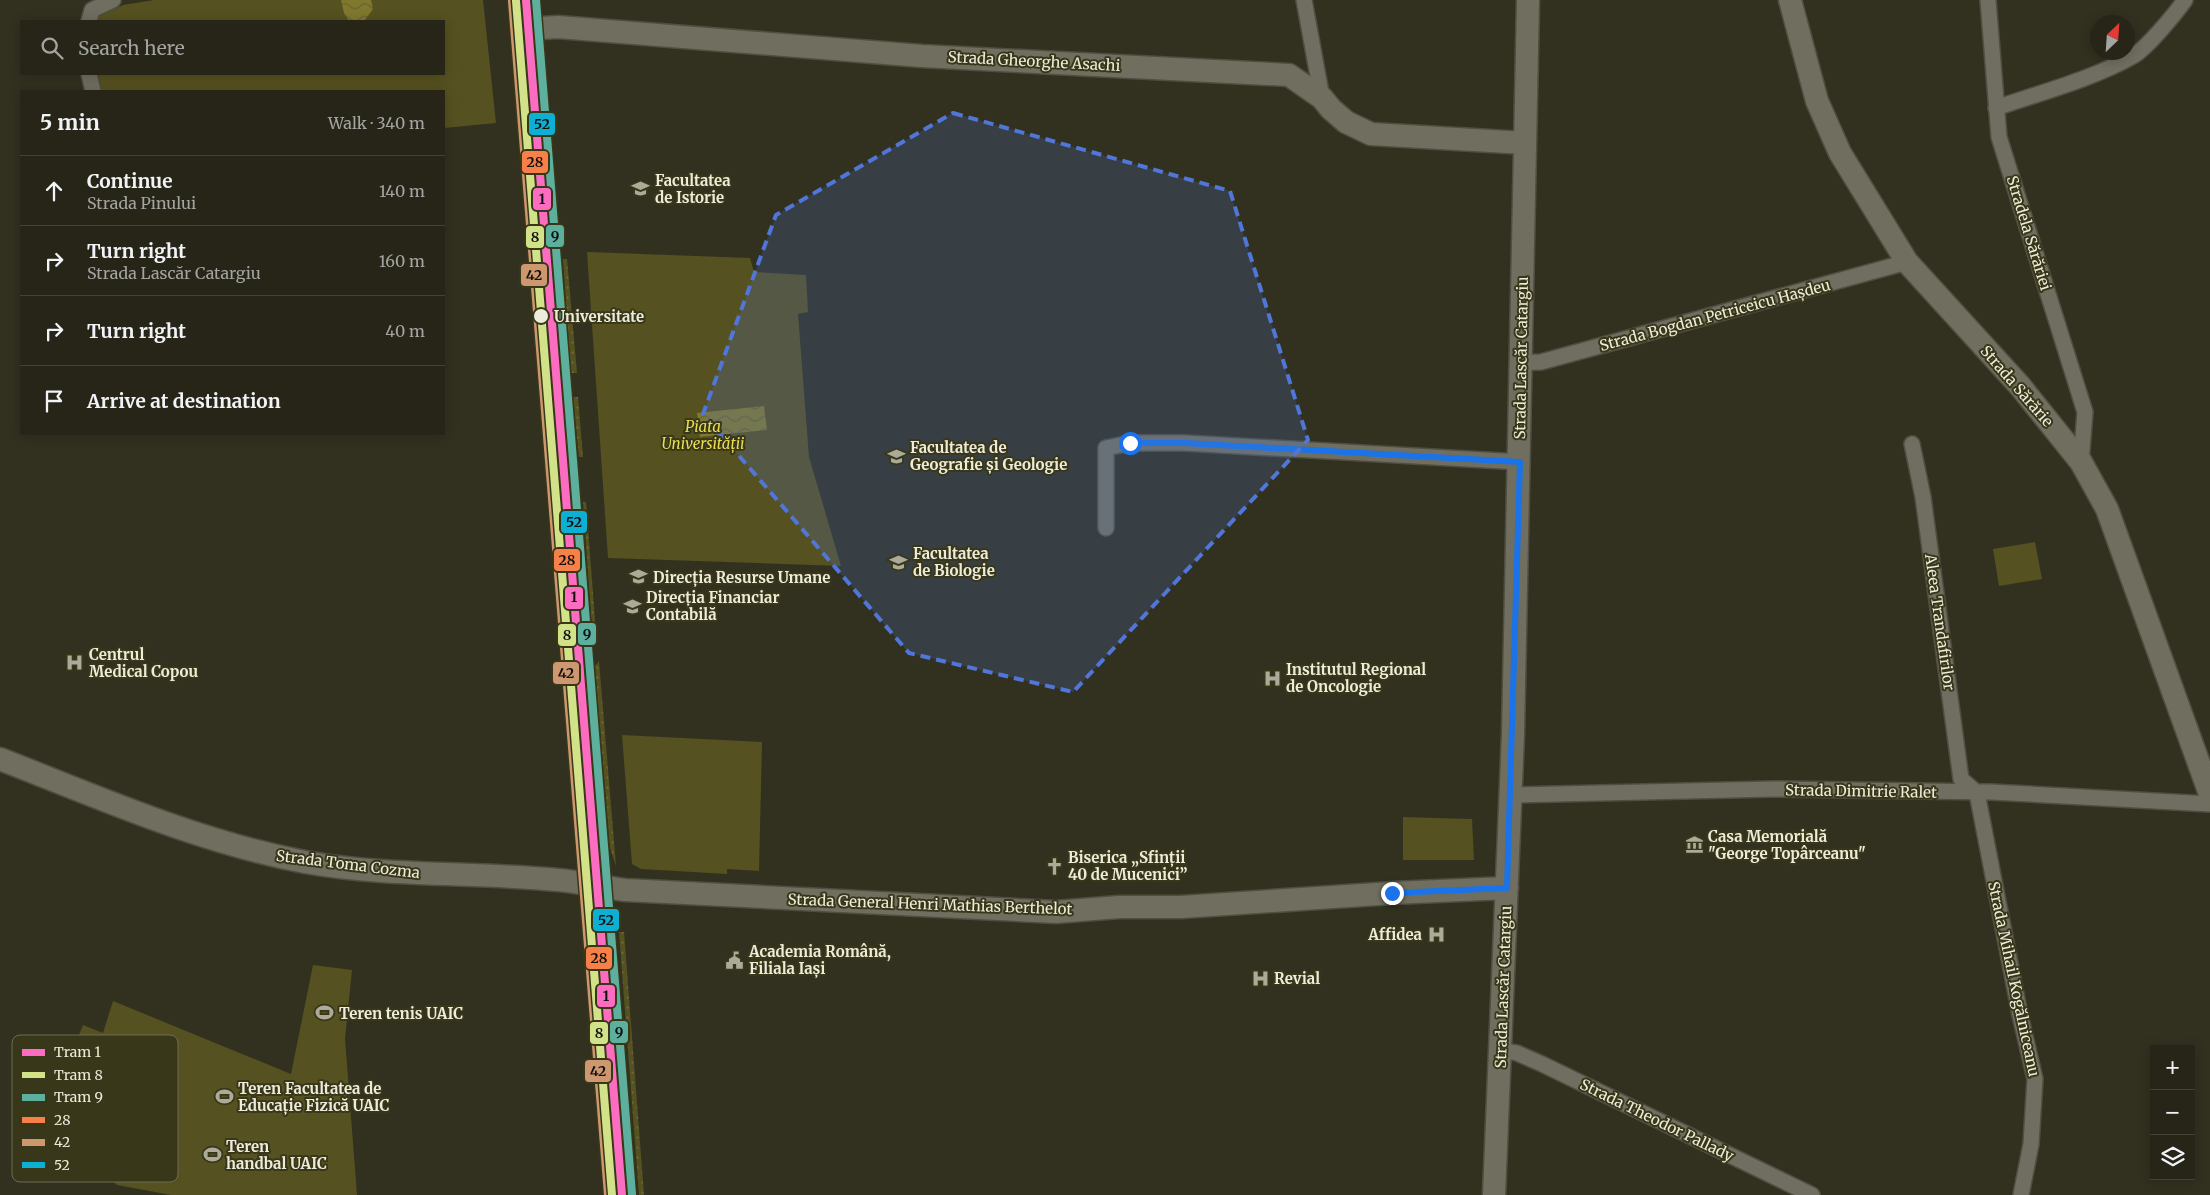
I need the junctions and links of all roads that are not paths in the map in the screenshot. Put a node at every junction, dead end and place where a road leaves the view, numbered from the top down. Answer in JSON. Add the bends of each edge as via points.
{"nodes":[{"id":1,"x":113,"y":0,"type":"edge"},
{"id":2,"x":522,"y":0,"type":"edge"},
{"id":3,"x":1304,"y":0,"type":"edge"},
{"id":4,"x":1528,"y":0,"type":"edge"},
{"id":5,"x":1790,"y":0,"type":"edge"},
{"id":6,"x":1988,"y":0,"type":"edge"},
{"id":7,"x":2185,"y":0,"type":"edge"},
{"id":8,"x":89,"y":20,"type":"edge"},
{"id":9,"x":524,"y":29,"type":"junction"},
{"id":10,"x":89,"y":75,"type":"edge"},
{"id":11,"x":93,"y":90,"type":"edge"},
{"id":12,"x":1322,"y":98,"type":"junction"},
{"id":13,"x":1996,"y":108,"type":"junction"},
{"id":14,"x":1525,"y":142,"type":"junction"},
{"id":15,"x":1907,"y":262,"type":"junction"},
{"id":16,"x":1521,"y":363,"type":"junction"},
{"id":17,"x":1912,"y":444,"type":"dead end"},
{"id":18,"x":1520,"y":462,"type":"junction"},
{"id":19,"x":2081,"y":462,"type":"junction"},
{"id":20,"x":1106,"y":528,"type":"dead end"},
{"id":21,"x":0,"y":759,"type":"edge"},
{"id":22,"x":1977,"y":793,"type":"junction"},
{"id":23,"x":2210,"y":794,"type":"edge"},
{"id":24,"x":1511,"y":795,"type":"junction"},
{"id":25,"x":2210,"y":804,"type":"edge"},
{"id":26,"x":593,"y":885,"type":"junction"},
{"id":27,"x":1507,"y":888,"type":"junction"},
{"id":28,"x":1501,"y":1050,"type":"junction"},
{"id":29,"x":618,"y":1195,"type":"edge"},
{"id":30,"x":1494,"y":1195,"type":"edge"},
{"id":31,"x":1812,"y":1195,"type":"edge"},
{"id":32,"x":2021,"y":1195,"type":"edge"}],
"edges":[{"from":1,"to":8,"type":"street","via":[[92,10]]},
{"from":2,"to":9,"type":"street"},
{"from":3,"to":12,"type":"street"},
{"from":4,"to":14,"type":"street","name":"Strada Lascăr Catargiu"},
{"from":5,"to":15,"type":"street","name":"Strada Sărărie","via":[[1817,101],[1840,153]]},
{"from":6,"to":13,"type":"street","name":"Stradela Sărăriei"},
{"from":7,"to":13,"type":"street","via":[[2172,18],[2134,56]]},
{"from":9,"to":12,"type":"street","name":"Strada Gheorghe Asachi","via":[[558,27],[922,56],[1289,75]]},
{"from":9,"to":26,"type":"street"},
{"from":10,"to":11,"type":"street"},
{"from":12,"to":14,"type":"street","name":"Strada Gheorghe Asachi","via":[[1346,122],[1371,134]]},
{"from":13,"to":19,"type":"street","name":"Stradela Sărăriei","via":[[1999,137],[2085,412]]},
{"from":14,"to":16,"type":"street","name":"Strada Lascăr Catargiu"},
{"from":15,"to":16,"type":"street","name":"Strada Bogdan Petriceicu Hașdeu","via":[[1541,362]]},
{"from":15,"to":19,"type":"street","name":"Strada Sărărie","via":[[2020,386]]},
{"from":16,"to":18,"type":"street","name":"Strada Lascăr Catargiu"},
{"from":17,"to":22,"type":"street","name":"Aleea Trandafirilor","via":[[1923,497],[1961,779]]},
{"from":18,"to":20,"type":"street","via":[[1185,443],[1130,443],[1106,448]]},
{"from":18,"to":24,"type":"street","name":"Strada Lascăr Catargiu"},
{"from":19,"to":23,"type":"street","name":"Strada Sărărie","via":[[2107,509]]},
{"from":21,"to":26,"type":"street","name":"Strada Toma Cozma","via":[[174,826],[270,855],[389,872],[558,880]]},
{"from":22,"to":24,"type":"street","name":"Strada Dimitrie Ralet","via":[[1773,789]]},
{"from":22,"to":25,"type":"street","name":"Strada Dimitrie Ralet"},
{"from":22,"to":32,"type":"street","name":"Strada Mihail Kogălniceanu","via":[[2035,1079],[2031,1144]]},
{"from":24,"to":27,"type":"street","name":"Strada Lascăr Catargiu"},
{"from":26,"to":27,"type":"street","name":"Strada General Henri Mathias Berthelot","via":[[625,890],[1056,912]]},
{"from":26,"to":29,"type":"street"},
{"from":27,"to":28,"type":"street","name":"Strada Lascăr Catargiu"},
{"from":28,"to":30,"type":"street","name":"Strada Lascăr Catargiu"},
{"from":28,"to":31,"type":"street","name":"Strada Theodor Pallady","via":[[1542,1064]]}]}
